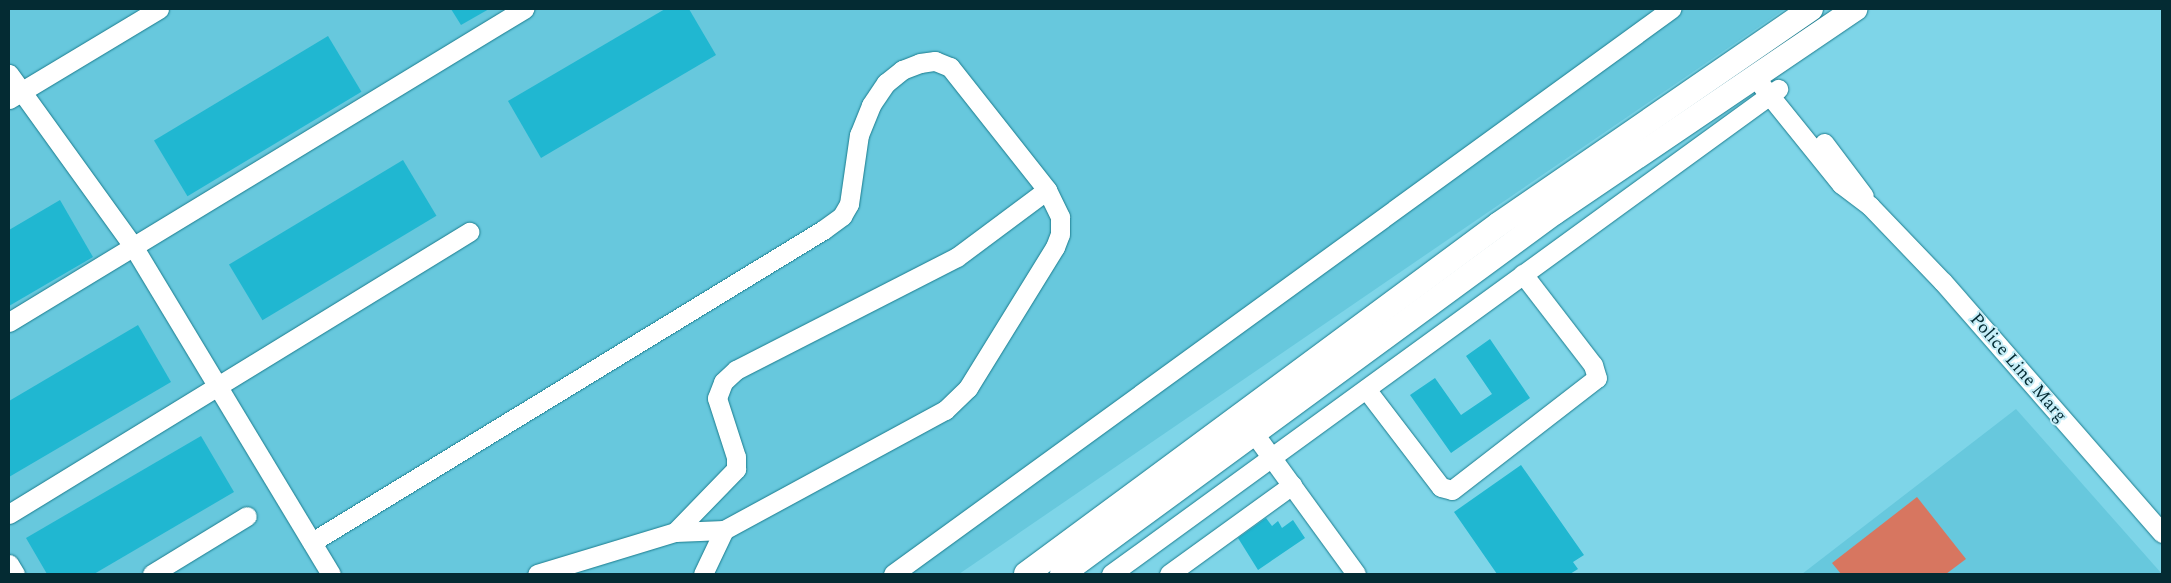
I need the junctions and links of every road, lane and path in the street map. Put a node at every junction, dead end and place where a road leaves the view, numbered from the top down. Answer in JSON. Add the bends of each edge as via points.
{"nodes":[{"id":1,"x":159,"y":9,"type":"edge"},
{"id":2,"x":524,"y":9,"type":"edge"},
{"id":3,"x":1671,"y":9,"type":"edge"},
{"id":4,"x":1811,"y":9,"type":"edge"},
{"id":5,"x":1855,"y":9,"type":"edge"},
{"id":6,"x":1743,"y":54,"type":"junction"},
{"id":7,"x":9,"y":74,"type":"edge"},
{"id":8,"x":1766,"y":83,"type":"junction"},
{"id":9,"x":15,"y":95,"type":"edge"},
{"id":10,"x":1047,"y":190,"type":"junction"},
{"id":11,"x":468,"y":232,"type":"dead end"},
{"id":12,"x":133,"y":246,"type":"junction"},
{"id":13,"x":1523,"y":274,"type":"junction"},
{"id":14,"x":9,"y":322,"type":"edge"},
{"id":15,"x":216,"y":384,"type":"junction"},
{"id":16,"x":1366,"y":389,"type":"junction"},
{"id":17,"x":1253,"y":432,"type":"junction"},
{"id":18,"x":1272,"y":457,"type":"junction"},
{"id":19,"x":1292,"y":485,"type":"junction"},
{"id":20,"x":9,"y":514,"type":"edge"},
{"id":21,"x":247,"y":516,"type":"dead end"},
{"id":22,"x":724,"y":530,"type":"junction"},
{"id":23,"x":675,"y":532,"type":"junction"},
{"id":24,"x":2162,"y":533,"type":"edge"},
{"id":25,"x":312,"y":542,"type":"junction"},
{"id":26,"x":9,"y":564,"type":"edge"},
{"id":27,"x":15,"y":574,"type":"edge"},
{"id":28,"x":152,"y":574,"type":"edge"},
{"id":29,"x":331,"y":574,"type":"edge"},
{"id":30,"x":536,"y":574,"type":"edge"},
{"id":31,"x":702,"y":574,"type":"edge"},
{"id":32,"x":893,"y":574,"type":"edge"},
{"id":33,"x":1026,"y":574,"type":"edge"},
{"id":34,"x":1062,"y":574,"type":"edge"},
{"id":35,"x":1111,"y":574,"type":"edge"},
{"id":36,"x":1169,"y":574,"type":"edge"},
{"id":37,"x":1356,"y":574,"type":"edge"}],
"edges":[{"from":1,"to":9,"type":"street"},
{"from":2,"to":12,"type":"street"},
{"from":3,"to":32,"type":"street"},
{"from":4,"to":6,"type":"main road"},
{"from":5,"to":8,"type":"main road"},
{"from":6,"to":8,"type":"street","name":"Police Line Marg"},
{"from":6,"to":33,"type":"main road","via":[[1499,224]]},
{"from":7,"to":9,"type":"street"},
{"from":8,"to":13,"type":"street"},
{"from":8,"to":17,"type":"main road","via":[[1554,213]]},
{"from":8,"to":24,"type":"street","name":"Police Line Marg","via":[[1852,176],[1870,206],[1943,282]]},
{"from":9,"to":12,"type":"street"},
{"from":10,"to":22,"type":"street","via":[[1060,217],[1060,234],[1055,247],[968,388],[944,410]]},
{"from":10,"to":23,"type":"street","via":[[957,258],[736,370],[724,382],[718,398],[736,457],[736,469]]},
{"from":10,"to":25,"type":"street","via":[[950,67],[935,61],[902,70],[886,83],[871,105],[862,127],[849,204],[842,216]]},
{"from":11,"to":15,"type":"street"},
{"from":12,"to":14,"type":"street"},
{"from":12,"to":15,"type":"street"},
{"from":13,"to":16,"type":"street"},
{"from":13,"to":16,"type":"street","via":[[1593,364],[1598,378],[1452,490],[1441,487]]},
{"from":15,"to":20,"type":"street"},
{"from":15,"to":25,"type":"street"},
{"from":16,"to":18,"type":"street"},
{"from":17,"to":18,"type":"street"},
{"from":17,"to":34,"type":"main road"},
{"from":18,"to":19,"type":"street"},
{"from":18,"to":35,"type":"street"},
{"from":19,"to":36,"type":"street"},
{"from":19,"to":37,"type":"street"},
{"from":21,"to":28,"type":"street"},
{"from":22,"to":23,"type":"street"},
{"from":22,"to":31,"type":"street"},
{"from":23,"to":30,"type":"street"},
{"from":25,"to":29,"type":"street"},
{"from":26,"to":27,"type":"street"}]}
